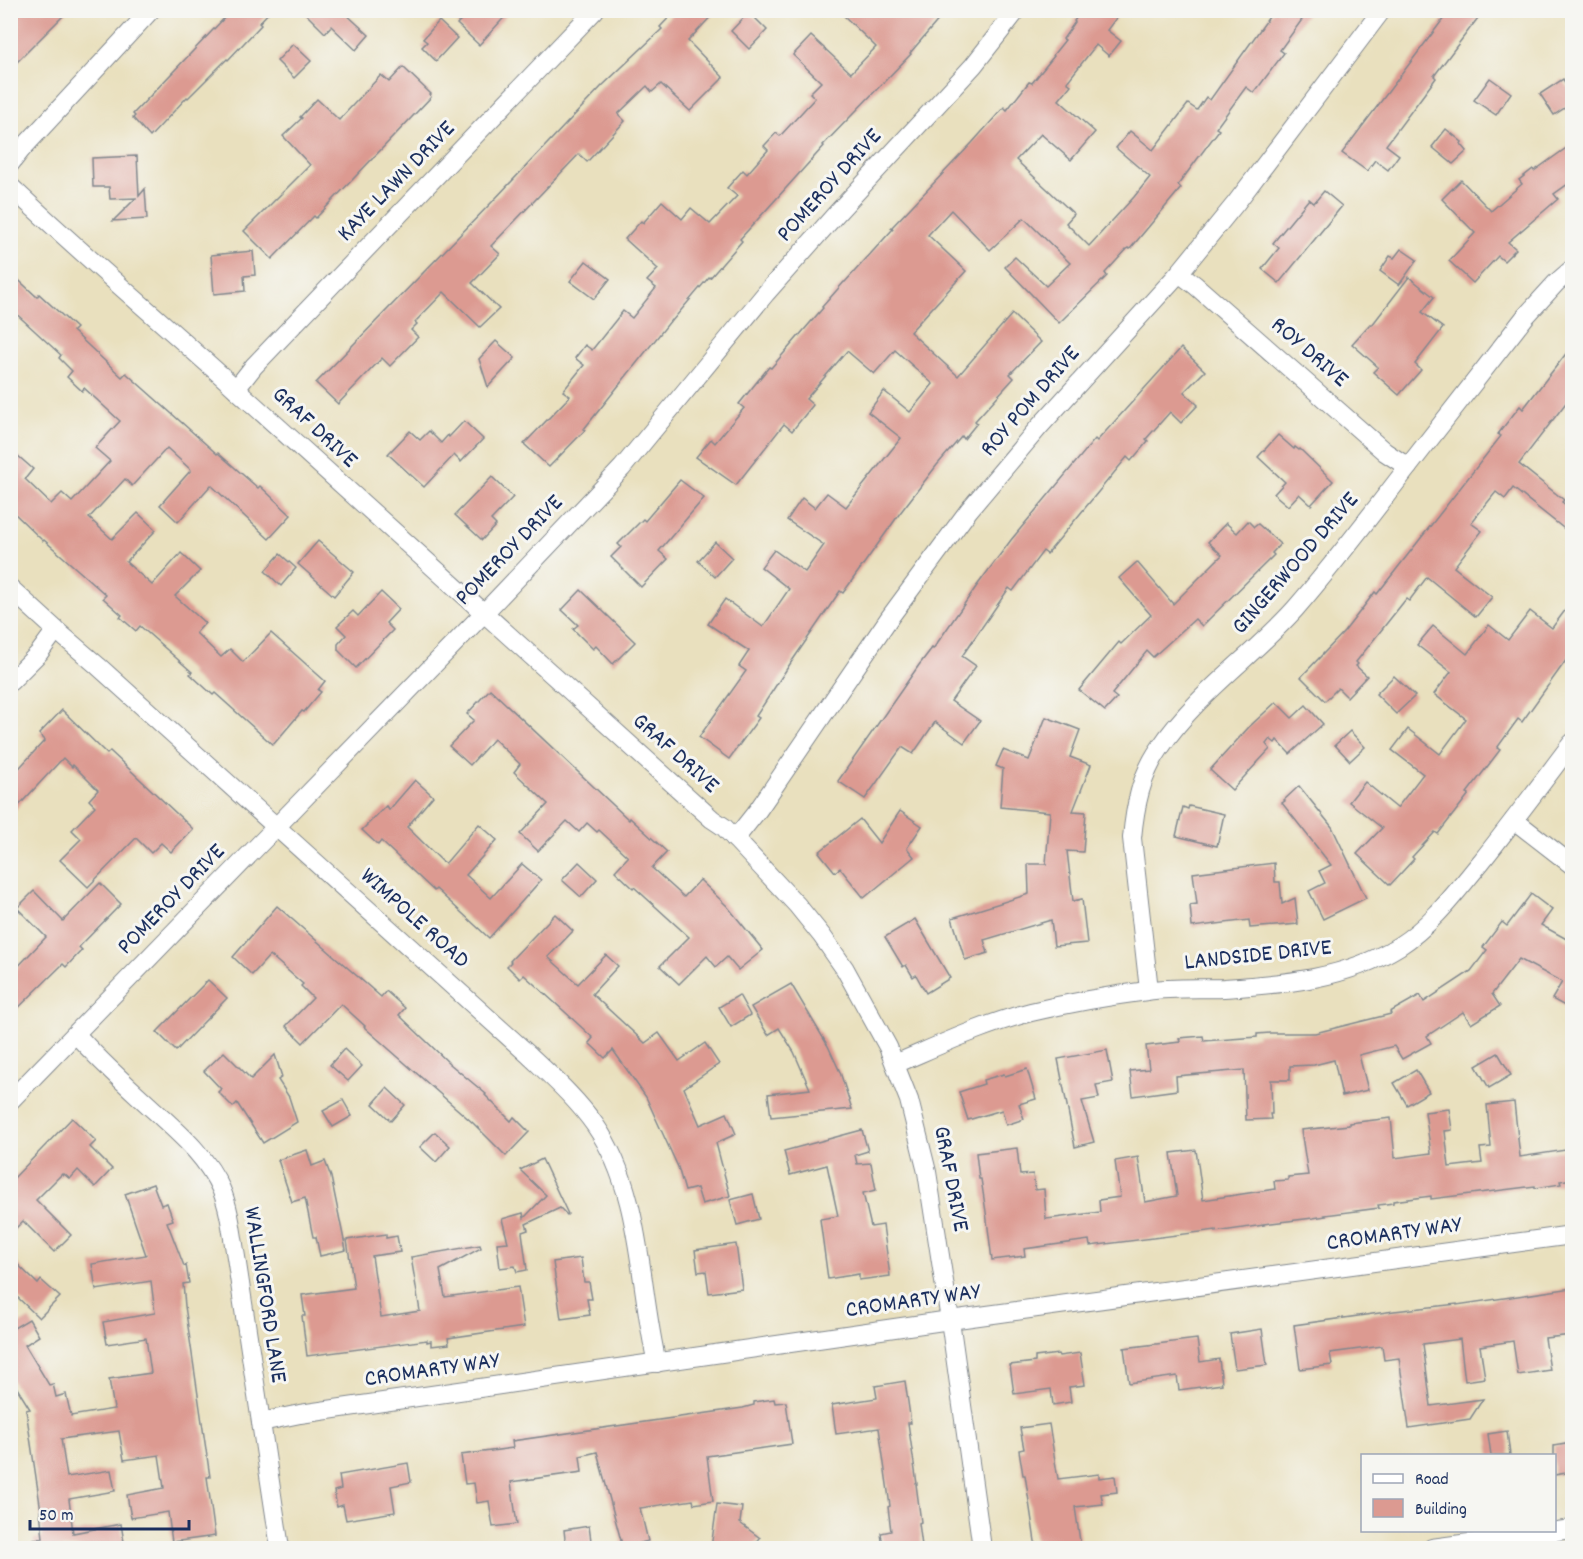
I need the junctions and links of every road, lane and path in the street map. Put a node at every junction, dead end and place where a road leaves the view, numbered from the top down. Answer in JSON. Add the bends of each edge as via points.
{"nodes":[{"id":1,"x":151,"y":10,"type":"edge"},
{"id":2,"x":595,"y":10,"type":"edge"},
{"id":3,"x":1017,"y":10,"type":"edge"},
{"id":4,"x":1382,"y":10,"type":"edge"},
{"id":5,"x":10,"y":164,"type":"edge"},
{"id":6,"x":10,"y":186,"type":"edge"},
{"id":7,"x":1572,"y":269,"type":"edge"},
{"id":8,"x":1179,"y":273,"type":"junction"},
{"id":9,"x":236,"y":389,"type":"junction"},
{"id":10,"x":1407,"y":467,"type":"junction"},
{"id":11,"x":10,"y":588,"type":"edge"},
{"id":12,"x":484,"y":613,"type":"junction"},
{"id":13,"x":56,"y":630,"type":"junction"},
{"id":14,"x":10,"y":682,"type":"edge"},
{"id":15,"x":1572,"y":743,"type":"edge"},
{"id":16,"x":1514,"y":820,"type":"junction"},
{"id":17,"x":276,"y":827,"type":"junction"},
{"id":18,"x":735,"y":839,"type":"junction"},
{"id":19,"x":1572,"y":865,"type":"edge"},
{"id":20,"x":1149,"y":990,"type":"junction"},
{"id":21,"x":76,"y":1034,"type":"junction"},
{"id":22,"x":895,"y":1064,"type":"junction"},
{"id":23,"x":10,"y":1101,"type":"edge"},
{"id":24,"x":1572,"y":1235,"type":"edge"},
{"id":25,"x":950,"y":1320,"type":"junction"},
{"id":26,"x":657,"y":1363,"type":"junction"},
{"id":27,"x":261,"y":1422,"type":"junction"},
{"id":28,"x":1572,"y":1529,"type":"edge"},
{"id":29,"x":1556,"y":1531,"type":"edge"},
{"id":30,"x":1550,"y":1532,"type":"edge"},
{"id":31,"x":280,"y":1548,"type":"edge"},
{"id":32,"x":982,"y":1548,"type":"edge"},
{"id":33,"x":1432,"y":1548,"type":"edge"}],
"edges":[{"from":1,"to":5,"type":"street"},
{"from":2,"to":9,"type":"street","name":"KAYE LAWN DRIVE"},
{"from":3,"to":12,"type":"street","name":"POMEROY DRIVE","via":[[973,66],[766,293],[622,468]]},
{"from":4,"to":8,"type":"street","name":"ROY POM DRIVE"},
{"from":6,"to":9,"type":"street","name":"GRAF DRIVE"},
{"from":7,"to":10,"type":"street","name":"GINGERWOOD DRIVE","via":[[1525,317]]},
{"from":8,"to":10,"type":"street","name":"ROY DRIVE"},
{"from":8,"to":18,"type":"street","name":"ROY POM DRIVE","via":[[969,510]]},
{"from":9,"to":12,"type":"street","name":"GRAF DRIVE"},
{"from":10,"to":20,"type":"street","name":"GINGERWOOD DRIVE","via":[[1293,611],[1180,720],[1147,772],[1139,793],[1132,838]]},
{"from":11,"to":13,"type":"street","name":"WIMPOLE ROAD"},
{"from":12,"to":17,"type":"street","name":"POMEROY DRIVE"},
{"from":12,"to":18,"type":"street","name":"GRAF DRIVE"},
{"from":13,"to":14,"type":"street"},
{"from":13,"to":17,"type":"street","name":"WIMPOLE ROAD"},
{"from":15,"to":16,"type":"street","name":"LANDSIDE DRIVE"},
{"from":16,"to":19,"type":"street"},
{"from":16,"to":20,"type":"street","name":"LANDSIDE DRIVE","via":[[1431,920],[1378,958],[1334,974],[1299,981]]},
{"from":17,"to":21,"type":"street","name":"POMEROY DRIVE"},
{"from":17,"to":26,"type":"street","name":"WIMPOLE ROAD","via":[[529,1054],[596,1126],[618,1168],[632,1215]]},
{"from":18,"to":22,"type":"street","name":"GRAF DRIVE","via":[[822,936],[845,969]]},
{"from":20,"to":22,"type":"street","name":"LANDSIDE DRIVE","via":[[1030,1013],[979,1029]]},
{"from":21,"to":23,"type":"street","name":"POMEROY DRIVE"},
{"from":21,"to":27,"type":"street","name":"WALLINGFORD LANE","via":[[197,1152],[220,1189],[228,1210]]},
{"from":22,"to":25,"type":"street","name":"GRAF DRIVE","via":[[909,1100],[927,1172]]},
{"from":24,"to":25,"type":"street","name":"CROMARTY WAY"},
{"from":25,"to":26,"type":"street","name":"CROMARTY WAY"},
{"from":25,"to":32,"type":"street","name":"GRAF DRIVE"},
{"from":26,"to":27,"type":"street","name":"CROMARTY WAY"},
{"from":27,"to":31,"type":"street","name":"WALLINGFORD LANE"},
{"from":28,"to":29,"type":"street"},
{"from":30,"to":33,"type":"street"}]}
